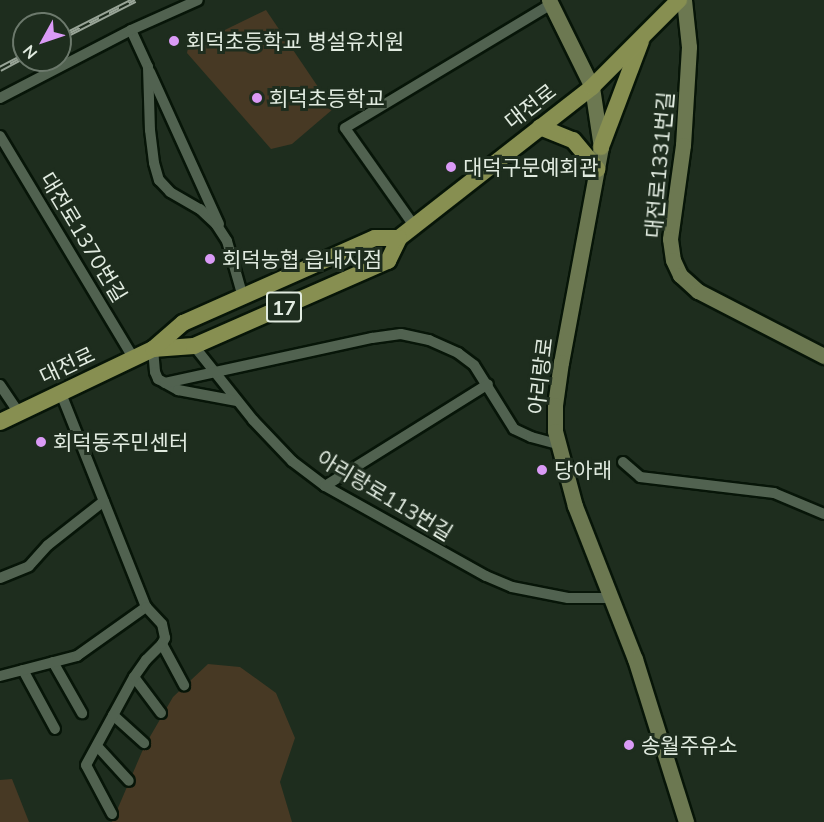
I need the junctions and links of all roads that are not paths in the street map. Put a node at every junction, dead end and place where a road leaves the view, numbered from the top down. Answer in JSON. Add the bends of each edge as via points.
{"nodes":[{"id":1,"x":198,"y":0,"type":"edge"},
{"id":2,"x":682,"y":0,"type":"edge"},
{"id":3,"x":550,"y":2,"type":"edge"},
{"id":4,"x":131,"y":30,"type":"junction"},
{"id":5,"x":642,"y":37,"type":"junction"},
{"id":6,"x":148,"y":67,"type":"junction"},
{"id":7,"x":592,"y":87,"type":"junction"},
{"id":8,"x":0,"y":98,"type":"edge"},
{"id":9,"x":540,"y":127,"type":"junction"},
{"id":10,"x":0,"y":136,"type":"edge"},
{"id":11,"x":601,"y":147,"type":"junction"},
{"id":12,"x":597,"y":169,"type":"junction"},
{"id":13,"x":415,"y":226,"type":"junction"},
{"id":14,"x":399,"y":238,"type":"junction"},
{"id":15,"x":227,"y":241,"type":"junction"},
{"id":16,"x":243,"y":297,"type":"junction"},
{"id":17,"x":194,"y":346,"type":"junction"},
{"id":18,"x":153,"y":349,"type":"junction"},
{"id":19,"x":824,"y":356,"type":"edge"},
{"id":20,"x":134,"y":359,"type":"junction"},
{"id":21,"x":214,"y":373,"type":"junction"},
{"id":22,"x":165,"y":383,"type":"junction"},
{"id":23,"x":488,"y":384,"type":"junction"},
{"id":24,"x":0,"y":385,"type":"edge"},
{"id":25,"x":60,"y":393,"type":"junction"},
{"id":26,"x":237,"y":401,"type":"junction"},
{"id":27,"x":18,"y":412,"type":"junction"},
{"id":28,"x":0,"y":422,"type":"edge"},
{"id":29,"x":558,"y":444,"type":"junction"},
{"id":30,"x":623,"y":462,"type":"dead end"},
{"id":31,"x":325,"y":486,"type":"junction"},
{"id":32,"x":104,"y":501,"type":"junction"},
{"id":33,"x":824,"y":514,"type":"edge"},
{"id":34,"x":0,"y":578,"type":"edge"},
{"id":35,"x":611,"y":598,"type":"junction"},
{"id":36,"x":146,"y":607,"type":"junction"},
{"id":37,"x":162,"y":644,"type":"junction"},
{"id":38,"x":54,"y":662,"type":"junction"},
{"id":39,"x":23,"y":670,"type":"junction"},
{"id":40,"x":0,"y":676,"type":"edge"},
{"id":41,"x":134,"y":677,"type":"junction"},
{"id":42,"x":184,"y":686,"type":"dead end"},
{"id":43,"x":82,"y":713,"type":"dead end"},
{"id":44,"x":161,"y":713,"type":"dead end"},
{"id":45,"x":113,"y":716,"type":"junction"},
{"id":46,"x":55,"y":729,"type":"dead end"},
{"id":47,"x":144,"y":743,"type":"dead end"},
{"id":48,"x":97,"y":746,"type":"junction"},
{"id":49,"x":129,"y":781,"type":"dead end"},
{"id":50,"x":112,"y":814,"type":"dead end"},
{"id":51,"x":686,"y":822,"type":"edge"}],
"edges":[{"from":1,"to":4,"type":"street"},
{"from":2,"to":5,"type":"main road","name":"대전로","number":"17"},
{"from":2,"to":19,"type":"main road","name":"대전로1331번길","via":[[689,47],[683,145],[670,239],[673,260],[680,275],[698,291]]},
{"from":3,"to":7,"type":"main road","name":"아리랑로"},
{"from":3,"to":13,"type":"street","via":[[345,128]]},
{"from":4,"to":6,"type":"street"},
{"from":4,"to":8,"type":"street"},
{"from":5,"to":7,"type":"main road","name":"대전로","number":"17"},
{"from":5,"to":11,"type":"main road"},
{"from":6,"to":15,"type":"street"},
{"from":6,"to":15,"type":"street","via":[[150,130],[159,180],[170,192],[200,208]]},
{"from":7,"to":9,"type":"main road","name":"대전로","number":"17"},
{"from":7,"to":11,"type":"main road","name":"아리랑로"},
{"from":9,"to":12,"type":"main road","via":[[573,140]]},
{"from":9,"to":13,"type":"main road","name":"대전로","number":"17"},
{"from":10,"to":20,"type":"street","name":"대전로1370번길"},
{"from":11,"to":12,"type":"main road","name":"아리랑로"},
{"from":12,"to":29,"type":"main road","name":"아리랑로","via":[[555,405]]},
{"from":13,"to":14,"type":"main road","name":"대전로","number":"17"},
{"from":14,"to":16,"type":"main road","name":"대전로","number":"17","via":[[375,238]]},
{"from":14,"to":17,"type":"main road","name":"대전로","number":"17","via":[[388,261]]},
{"from":15,"to":16,"type":"street"},
{"from":16,"to":18,"type":"main road","name":"대전로","number":"17","via":[[183,323]]},
{"from":17,"to":18,"type":"main road","name":"대전로","number":"17"},
{"from":17,"to":21,"type":"street","name":"아리랑로113번길"},
{"from":18,"to":20,"type":"main road","name":"대전로","number":"17"},
{"from":18,"to":22,"type":"street","via":[[155,372]]},
{"from":20,"to":25,"type":"main road","name":"대전로","number":"17"},
{"from":21,"to":22,"type":"street"},
{"from":21,"to":23,"type":"street","via":[[401,334],[429,340],[459,353]]},
{"from":21,"to":26,"type":"street","name":"아리랑로113번길"},
{"from":22,"to":26,"type":"street","via":[[178,390]]},
{"from":23,"to":29,"type":"street","via":[[514,429]]},
{"from":23,"to":31,"type":"street"},
{"from":24,"to":27,"type":"street"},
{"from":25,"to":27,"type":"main road","name":"대전로","number":"17"},
{"from":25,"to":32,"type":"street"},
{"from":26,"to":31,"type":"street","name":"아리랑로113번길","via":[[292,461]]},
{"from":27,"to":28,"type":"main road","name":"대전로","number":"17"},
{"from":29,"to":35,"type":"main road","name":"아리랑로","via":[[575,507]]},
{"from":30,"to":33,"type":"street","via":[[640,477],[774,493]]},
{"from":31,"to":35,"type":"street","name":"아리랑로113번길","via":[[512,587],[568,598]]},
{"from":32,"to":34,"type":"street","via":[[48,545],[29,566]]},
{"from":32,"to":36,"type":"street"},
{"from":35,"to":51,"type":"main road","name":"아리랑로","via":[[635,658]]},
{"from":36,"to":37,"type":"street","via":[[162,624]]},
{"from":36,"to":38,"type":"street","via":[[77,656]]},
{"from":37,"to":41,"type":"street"},
{"from":37,"to":42,"type":"street"},
{"from":38,"to":39,"type":"street"},
{"from":38,"to":43,"type":"street"},
{"from":39,"to":40,"type":"street"},
{"from":39,"to":46,"type":"street"},
{"from":41,"to":44,"type":"street"},
{"from":41,"to":45,"type":"street"},
{"from":45,"to":47,"type":"street"},
{"from":45,"to":48,"type":"street"},
{"from":48,"to":49,"type":"street"},
{"from":48,"to":50,"type":"street","via":[[87,765]]}]}
